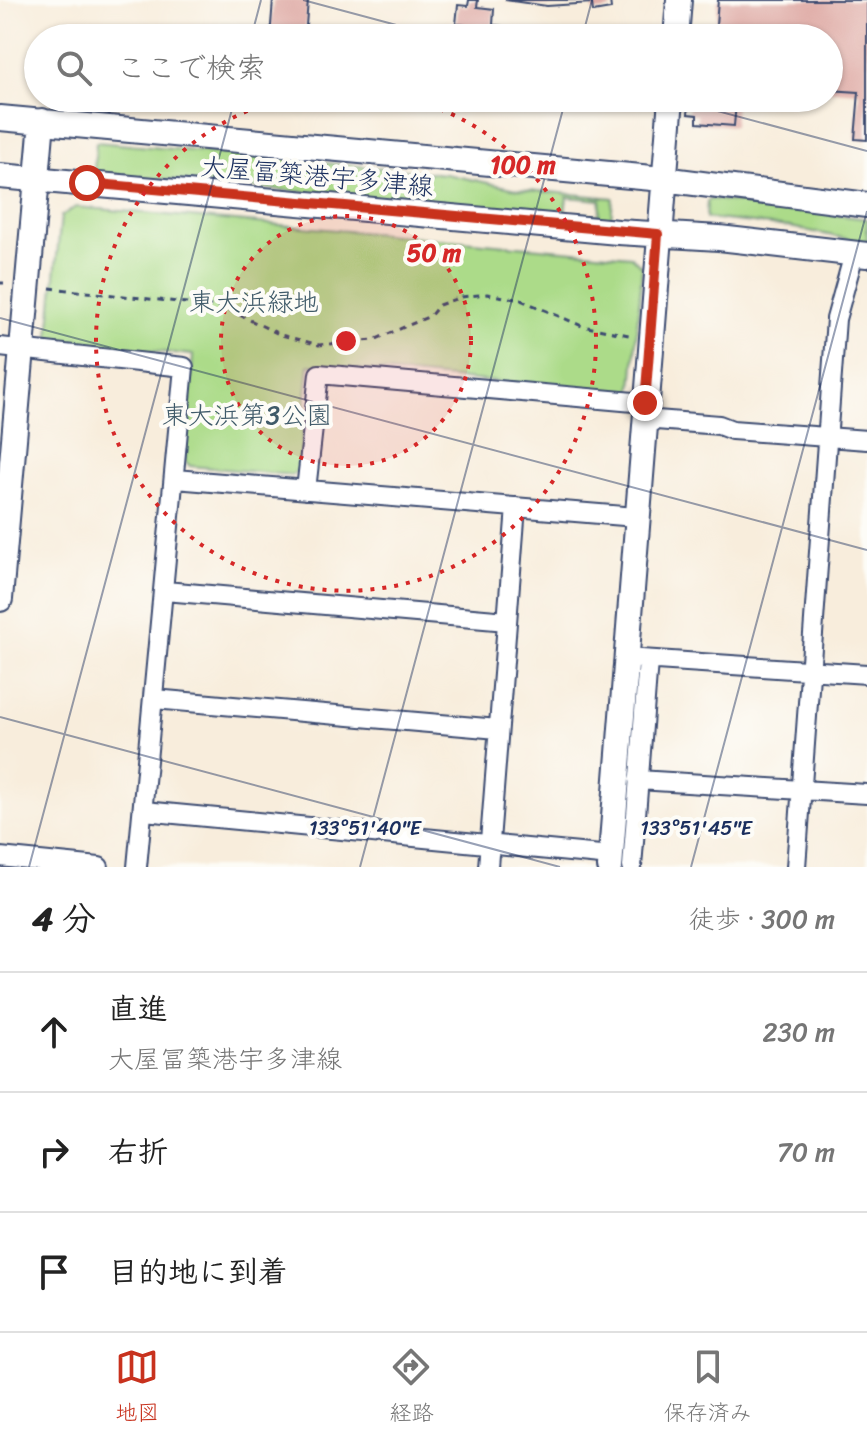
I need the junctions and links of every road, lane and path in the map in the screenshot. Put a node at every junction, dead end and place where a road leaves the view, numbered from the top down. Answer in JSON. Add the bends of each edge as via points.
{"nodes":[{"id":1,"x":679,"y":0,"type":"edge"},
{"id":2,"x":677,"y":24,"type":"edge"},
{"id":3,"x":670,"y":112,"type":"edge"},
{"id":4,"x":0,"y":118,"type":"edge"},
{"id":5,"x":42,"y":121,"type":"junction"},
{"id":6,"x":0,"y":176,"type":"edge"},
{"id":7,"x":37,"y":179,"type":"junction"},
{"id":8,"x":663,"y":179,"type":"junction"},
{"id":9,"x":867,"y":205,"type":"edge"},
{"id":10,"x":658,"y":234,"type":"junction"},
{"id":11,"x":861,"y":254,"type":"edge"},
{"id":12,"x":50,"y":288,"type":"dead end"},
{"id":13,"x":638,"y":336,"type":"dead end"},
{"id":14,"x":11,"y":347,"type":"edge"},
{"id":15,"x":644,"y":411,"type":"junction"},
{"id":16,"x":827,"y":437,"type":"junction"},
{"id":17,"x":867,"y":440,"type":"edge"},
{"id":18,"x":175,"y":479,"type":"junction"},
{"id":19,"x":306,"y":490,"type":"junction"},
{"id":20,"x":516,"y":507,"type":"junction"},
{"id":21,"x":636,"y":517,"type":"junction"},
{"id":22,"x":165,"y":591,"type":"junction"},
{"id":23,"x":0,"y":599,"type":"edge"},
{"id":24,"x":507,"y":621,"type":"junction"},
{"id":25,"x":637,"y":660,"type":"junction"},
{"id":26,"x":810,"y":671,"type":"junction"},
{"id":27,"x":867,"y":674,"type":"edge"},
{"id":28,"x":154,"y":699,"type":"junction"},
{"id":29,"x":498,"y":729,"type":"junction"},
{"id":30,"x":638,"y":780,"type":"junction"},
{"id":31,"x":800,"y":791,"type":"junction"},
{"id":32,"x":867,"y":794,"type":"edge"},
{"id":33,"x":144,"y":811,"type":"junction"},
{"id":34,"x":489,"y":844,"type":"junction"},
{"id":35,"x":0,"y":857,"type":"edge"},
{"id":36,"x":618,"y":863,"type":"edge"},
{"id":37,"x":99,"y":867,"type":"edge"},
{"id":38,"x":137,"y":867,"type":"edge"},
{"id":39,"x":488,"y":867,"type":"edge"},
{"id":40,"x":796,"y":867,"type":"edge"}],
"edges":[{"from":1,"to":2,"type":"main road"},
{"from":3,"to":8,"type":"main road"},
{"from":4,"to":5,"type":"main road","name":"大屋冨築港宇多津線"},
{"from":5,"to":7,"type":"main road"},
{"from":5,"to":8,"type":"main road","name":"大屋冨築港宇多津線"},
{"from":6,"to":7,"type":"main road","name":"大屋冨築港宇多津線"},
{"from":7,"to":10,"type":"main road","name":"大屋冨築港宇多津線"},
{"from":7,"to":14,"type":"main road"},
{"from":8,"to":9,"type":"main road","name":"大屋冨築港宇多津線"},
{"from":8,"to":10,"type":"main road"},
{"from":10,"to":11,"type":"main road","name":"大屋冨築港宇多津線"},
{"from":10,"to":15,"type":"main road"},
{"from":11,"to":16,"type":"street","via":[[836,319]]},
{"from":12,"to":13,"type":"path","via":[[223,307],[281,335],[319,345],[374,340],[430,316],[439,305],[487,294],[521,300],[582,326]]},
{"from":14,"to":18,"type":"street","via":[[184,367]]},
{"from":14,"to":23,"type":"main road"},
{"from":15,"to":16,"type":"street"},
{"from":15,"to":19,"type":"street","via":[[319,374]]},
{"from":15,"to":21,"type":"main road"},
{"from":16,"to":17,"type":"street"},
{"from":16,"to":26,"type":"street"},
{"from":18,"to":19,"type":"street"},
{"from":18,"to":22,"type":"street"},
{"from":19,"to":20,"type":"street"},
{"from":20,"to":21,"type":"street"},
{"from":20,"to":24,"type":"street"},
{"from":21,"to":25,"type":"main road"},
{"from":22,"to":24,"type":"street"},
{"from":22,"to":28,"type":"street"},
{"from":24,"to":29,"type":"street"},
{"from":25,"to":26,"type":"street"},
{"from":25,"to":30,"type":"street"},
{"from":25,"to":36,"type":"main road"},
{"from":26,"to":27,"type":"street"},
{"from":26,"to":31,"type":"street"},
{"from":28,"to":29,"type":"street"},
{"from":28,"to":33,"type":"street"},
{"from":29,"to":34,"type":"street"},
{"from":30,"to":31,"type":"street"},
{"from":30,"to":36,"type":"street"},
{"from":31,"to":32,"type":"street"},
{"from":31,"to":40,"type":"street"},
{"from":33,"to":34,"type":"street"},
{"from":33,"to":38,"type":"street"},
{"from":34,"to":36,"type":"street"},
{"from":34,"to":39,"type":"street"},
{"from":35,"to":37,"type":"street"}]}
